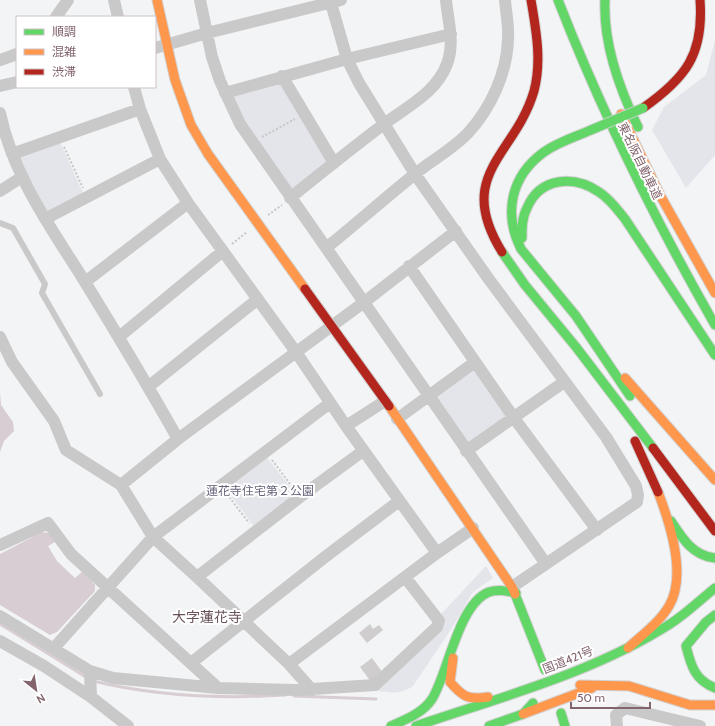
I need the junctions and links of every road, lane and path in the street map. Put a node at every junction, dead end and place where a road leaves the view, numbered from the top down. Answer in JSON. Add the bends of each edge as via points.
{"nodes":[{"id":1,"x":68,"y":0,"type":"edge"},
{"id":2,"x":114,"y":0,"type":"edge"},
{"id":3,"x":157,"y":0,"type":"edge"},
{"id":4,"x":200,"y":0,"type":"edge"},
{"id":5,"x":446,"y":0,"type":"edge"},
{"id":6,"x":505,"y":0,"type":"edge"},
{"id":7,"x":531,"y":0,"type":"edge"},
{"id":8,"x":558,"y":0,"type":"edge"},
{"id":9,"x":605,"y":0,"type":"edge"},
{"id":10,"x":700,"y":0,"type":"edge"},
{"id":11,"x":336,"y":1,"type":"edge"},
{"id":12,"x":57,"y":16,"type":"edge"},
{"id":13,"x":118,"y":16,"type":"edge"},
{"id":14,"x":207,"y":33,"type":"junction"},
{"id":15,"x":451,"y":34,"type":"junction"},
{"id":16,"x":160,"y":47,"type":"edge"},
{"id":17,"x":16,"y":54,"type":"edge"},
{"id":18,"x":347,"y":59,"type":"junction"},
{"id":19,"x":0,"y":60,"type":"edge"},
{"id":20,"x":282,"y":76,"type":"junction"},
{"id":21,"x":16,"y":82,"type":"edge"},
{"id":22,"x":0,"y":86,"type":"edge"},
{"id":23,"x":134,"y":88,"type":"edge"},
{"id":24,"x":225,"y":93,"type":"junction"},
{"id":25,"x":637,"y":98,"type":"dead end"},
{"id":26,"x":617,"y":105,"type":"dead end"},
{"id":27,"x":140,"y":109,"type":"junction"},
{"id":28,"x":305,"y":114,"type":"junction"},
{"id":29,"x":599,"y":114,"type":"dead end"},
{"id":30,"x":1,"y":120,"type":"edge"},
{"id":31,"x":384,"y":124,"type":"junction"},
{"id":32,"x":60,"y":137,"type":"junction"},
{"id":33,"x":644,"y":138,"type":"dead end"},
{"id":34,"x":252,"y":143,"type":"junction"},
{"id":35,"x":12,"y":154,"type":"junction"},
{"id":36,"x":160,"y":159,"type":"junction"},
{"id":37,"x":334,"y":163,"type":"junction"},
{"id":38,"x":415,"y":174,"type":"junction"},
{"id":39,"x":22,"y":177,"type":"junction"},
{"id":40,"x":0,"y":191,"type":"edge"},
{"id":41,"x":87,"y":196,"type":"junction"},
{"id":42,"x":290,"y":198,"type":"junction"},
{"id":43,"x":188,"y":203,"type":"junction"},
{"id":44,"x":497,"y":217,"type":"dead end"},
{"id":45,"x":45,"y":218,"type":"junction"},
{"id":46,"x":0,"y":223,"type":"edge"},
{"id":47,"x":257,"y":224,"type":"junction"},
{"id":48,"x":456,"y":232,"type":"junction"},
{"id":49,"x":326,"y":248,"type":"junction"},
{"id":50,"x":223,"y":251,"type":"junction"},
{"id":51,"x":533,"y":261,"type":"junction"},
{"id":52,"x":708,"y":261,"type":"dead end"},
{"id":53,"x":509,"y":264,"type":"junction"},
{"id":54,"x":409,"y":266,"type":"junction"},
{"id":55,"x":715,"y":274,"type":"edge"},
{"id":56,"x":85,"y":282,"type":"junction"},
{"id":57,"x":715,"y":293,"type":"edge"},
{"id":58,"x":258,"y":299,"type":"junction"},
{"id":59,"x":363,"y":303,"type":"junction"},
{"id":60,"x":715,"y":325,"type":"edge"},
{"id":61,"x":331,"y":326,"type":"junction"},
{"id":62,"x":0,"y":337,"type":"edge"},
{"id":63,"x":119,"y":337,"type":"junction"},
{"id":64,"x":591,"y":337,"type":"junction"},
{"id":65,"x":575,"y":346,"type":"junction"},
{"id":66,"x":296,"y":352,"type":"junction"},
{"id":67,"x":715,"y":355,"type":"edge"},
{"id":68,"x":475,"y":362,"type":"junction"},
{"id":69,"x":564,"y":382,"type":"junction"},
{"id":70,"x":148,"y":387,"type":"junction"},
{"id":71,"x":100,"y":394,"type":"dead end"},
{"id":72,"x":428,"y":397,"type":"junction"},
{"id":73,"x":385,"y":401,"type":"junction"},
{"id":74,"x":634,"y":402,"type":"dead end"},
{"id":75,"x":330,"y":403,"type":"junction"},
{"id":76,"x":514,"y":418,"type":"junction"},
{"id":77,"x":397,"y":419,"type":"junction"},
{"id":78,"x":346,"y":426,"type":"junction"},
{"id":79,"x":655,"y":435,"type":"dead end"},
{"id":80,"x":178,"y":439,"type":"junction"},
{"id":81,"x":363,"y":451,"type":"junction"},
{"id":82,"x":466,"y":451,"type":"junction"},
{"id":83,"x":265,"y":452,"type":"junction"},
{"id":84,"x":715,"y":480,"type":"edge"},
{"id":85,"x":121,"y":485,"type":"junction"},
{"id":86,"x":221,"y":485,"type":"junction"},
{"id":87,"x":693,"y":486,"type":"dead end"},
{"id":88,"x":300,"y":497,"type":"junction"},
{"id":89,"x":399,"y":501,"type":"junction"},
{"id":90,"x":663,"y":508,"type":"junction"},
{"id":91,"x":472,"y":528,"type":"junction"},
{"id":92,"x":713,"y":529,"type":"edge"},
{"id":93,"x":597,"y":530,"type":"junction"},
{"id":94,"x":256,"y":532,"type":"junction"},
{"id":95,"x":153,"y":537,"type":"junction"},
{"id":96,"x":0,"y":545,"type":"edge"},
{"id":97,"x":437,"y":553,"type":"junction"},
{"id":98,"x":715,"y":558,"type":"edge"},
{"id":99,"x":546,"y":564,"type":"junction"},
{"id":100,"x":197,"y":576,"type":"junction"},
{"id":101,"x":405,"y":577,"type":"junction"},
{"id":102,"x":110,"y":588,"type":"junction"},
{"id":103,"x":715,"y":588,"type":"edge"},
{"id":104,"x":514,"y":590,"type":"junction"},
{"id":105,"x":715,"y":605,"type":"edge"},
{"id":106,"x":715,"y":615,"type":"edge"},
{"id":107,"x":0,"y":616,"type":"edge"},
{"id":108,"x":466,"y":617,"type":"junction"},
{"id":109,"x":242,"y":621,"type":"junction"},
{"id":110,"x":692,"y":622,"type":"dead end"},
{"id":111,"x":28,"y":632,"type":"junction"},
{"id":112,"x":0,"y":641,"type":"edge"},
{"id":113,"x":54,"y":648,"type":"junction"},
{"id":114,"x":628,"y":648,"type":"junction"},
{"id":115,"x":16,"y":651,"type":"junction"},
{"id":116,"x":191,"y":663,"type":"junction"},
{"id":117,"x":289,"y":664,"type":"junction"},
{"id":118,"x":545,"y":670,"type":"dead end"},
{"id":119,"x":90,"y":671,"type":"junction"},
{"id":120,"x":600,"y":676,"type":"dead end"},
{"id":121,"x":580,"y":685,"type":"junction"},
{"id":122,"x":218,"y":688,"type":"junction"},
{"id":123,"x":592,"y":688,"type":"junction"},
{"id":124,"x":715,"y":688,"type":"edge"},
{"id":125,"x":312,"y":690,"type":"junction"},
{"id":126,"x":506,"y":695,"type":"junction"},
{"id":127,"x":90,"y":697,"type":"junction"},
{"id":128,"x":535,"y":701,"type":"junction"},
{"id":129,"x":715,"y":705,"type":"edge"},
{"id":130,"x":561,"y":713,"type":"dead end"},
{"id":131,"x":523,"y":714,"type":"junction"},
{"id":132,"x":487,"y":722,"type":"edge"},
{"id":133,"x":128,"y":726,"type":"edge"},
{"id":134,"x":391,"y":726,"type":"edge"},
{"id":135,"x":416,"y":726,"type":"edge"},
{"id":136,"x":565,"y":726,"type":"edge"},
{"id":137,"x":617,"y":726,"type":"edge"},
{"id":138,"x":700,"y":726,"type":"edge"}],
"edges":[{"from":1,"to":12,"type":"street"},
{"from":2,"to":13,"type":"street"},
{"from":3,"to":16,"type":"main road"},
{"from":4,"to":14,"type":"street"},
{"from":5,"to":15,"type":"street"},
{"from":6,"to":38,"type":"street","via":[[508,29],[506,57],[492,96],[467,134]]},
{"from":7,"to":53,"type":"main road","via":[[538,40],[539,70],[535,89],[529,105],[488,174],[484,200],[485,216]]},
{"from":8,"to":60,"type":"main road","name":"東名阪自動車道","via":[[593,89],[623,155],[678,262]]},
{"from":9,"to":33,"type":"main road","via":[[606,24],[612,55]]},
{"from":10,"to":51,"type":"main road","bridge":true,"via":[[700,36],[689,64],[664,95],[643,108],[558,144],[525,170],[510,205],[511,228],[521,249]]},
{"from":11,"to":14,"type":"street"},
{"from":11,"to":18,"type":"street"},
{"from":14,"to":16,"type":"street"},
{"from":14,"to":24,"type":"street","via":[[212,57]]},
{"from":15,"to":18,"type":"street"},
{"from":15,"to":31,"type":"street","via":[[448,63],[438,82],[420,99]]},
{"from":16,"to":47,"type":"main road","via":[[191,125]]},
{"from":17,"to":19,"type":"street"},
{"from":18,"to":20,"type":"street"},
{"from":18,"to":31,"type":"street"},
{"from":20,"to":24,"type":"street"},
{"from":20,"to":28,"type":"street"},
{"from":21,"to":22,"type":"street"},
{"from":23,"to":27,"type":"street"},
{"from":24,"to":34,"type":"street"},
{"from":25,"to":29,"type":"main road"},
{"from":26,"to":57,"type":"main road","name":"東名阪自動車道","via":[[660,195]]},
{"from":27,"to":32,"type":"street"},
{"from":27,"to":36,"type":"street"},
{"from":28,"to":34,"type":"path"},
{"from":28,"to":37,"type":"street"},
{"from":30,"to":35,"type":"street"},
{"from":31,"to":37,"type":"street"},
{"from":31,"to":38,"type":"street"},
{"from":32,"to":35,"type":"street"},
{"from":32,"to":41,"type":"path"},
{"from":34,"to":42,"type":"street"},
{"from":35,"to":39,"type":"street"},
{"from":36,"to":41,"type":"street"},
{"from":36,"to":43,"type":"street"},
{"from":37,"to":42,"type":"street"},
{"from":38,"to":48,"type":"street"},
{"from":38,"to":49,"type":"street"},
{"from":39,"to":40,"type":"street"},
{"from":39,"to":45,"type":"street"},
{"from":41,"to":45,"type":"street"},
{"from":42,"to":47,"type":"path"},
{"from":42,"to":49,"type":"street"},
{"from":43,"to":50,"type":"street"},
{"from":43,"to":56,"type":"street"},
{"from":44,"to":53,"type":"main road"},
{"from":45,"to":56,"type":"street"},
{"from":46,"to":71,"type":"lane","via":[[13,228],[45,284],[42,293]]},
{"from":47,"to":50,"type":"path"},
{"from":47,"to":61,"type":"main road"},
{"from":48,"to":54,"type":"street"},
{"from":48,"to":69,"type":"street"},
{"from":49,"to":59,"type":"street"},
{"from":50,"to":58,"type":"street"},
{"from":50,"to":63,"type":"street"},
{"from":51,"to":64,"type":"main road"},
{"from":51,"to":67,"type":"main road","via":[[524,244],[521,229],[526,208],[537,191],[553,182],[562,181],[580,182],[594,188],[611,202],[625,219]]},
{"from":52,"to":55,"type":"main road"},
{"from":53,"to":65,"type":"main road"},
{"from":54,"to":59,"type":"street"},
{"from":54,"to":68,"type":"street"},
{"from":56,"to":63,"type":"street"},
{"from":58,"to":66,"type":"street"},
{"from":58,"to":70,"type":"street"},
{"from":59,"to":61,"type":"street"},
{"from":59,"to":72,"type":"street"},
{"from":61,"to":66,"type":"street"},
{"from":61,"to":73,"type":"main road"},
{"from":62,"to":85,"type":"street","via":[[12,362],[54,421],[66,450]]},
{"from":63,"to":70,"type":"street"},
{"from":64,"to":74,"type":"main road"},
{"from":64,"to":84,"type":"main road","via":[[655,414]]},
{"from":65,"to":90,"type":"main road","via":[[633,438],[655,484]]},
{"from":65,"to":92,"type":"main road"},
{"from":66,"to":75,"type":"street"},
{"from":66,"to":80,"type":"street"},
{"from":68,"to":72,"type":"street"},
{"from":68,"to":76,"type":"street"},
{"from":69,"to":76,"type":"street"},
{"from":69,"to":93,"type":"street","via":[[606,437],[636,486],[637,502]]},
{"from":70,"to":80,"type":"street"},
{"from":72,"to":77,"type":"street"},
{"from":72,"to":82,"type":"street"},
{"from":73,"to":77,"type":"main road"},
{"from":73,"to":78,"type":"street"},
{"from":75,"to":78,"type":"street"},
{"from":75,"to":83,"type":"street"},
{"from":76,"to":82,"type":"street"},
{"from":76,"to":93,"type":"street"},
{"from":77,"to":91,"type":"main road"},
{"from":78,"to":81,"type":"street"},
{"from":79,"to":87,"type":"main road"},
{"from":80,"to":85,"type":"street"},
{"from":81,"to":88,"type":"street"},
{"from":81,"to":89,"type":"street"},
{"from":82,"to":99,"type":"street"},
{"from":83,"to":86,"type":"street"},
{"from":83,"to":88,"type":"path"},
{"from":85,"to":95,"type":"street"},
{"from":86,"to":94,"type":"path"},
{"from":86,"to":95,"type":"street"},
{"from":88,"to":94,"type":"street"},
{"from":89,"to":97,"type":"street"},
{"from":89,"to":109,"type":"street"},
{"from":90,"to":98,"type":"main road","via":[[693,551],[701,556]]},
{"from":90,"to":114,"type":"main road","via":[[674,555],[676,587],[667,609]]},
{"from":91,"to":97,"type":"street"},
{"from":91,"to":104,"type":"main road"},
{"from":93,"to":99,"type":"street"},
{"from":94,"to":100,"type":"street"},
{"from":95,"to":100,"type":"street"},
{"from":95,"to":102,"type":"street"},
{"from":96,"to":102,"type":"street","via":[[48,523],[71,554]]},
{"from":97,"to":101,"type":"street"},
{"from":99,"to":104,"type":"street"},
{"from":100,"to":109,"type":"street"},
{"from":101,"to":117,"type":"street"},
{"from":101,"to":125,"type":"street","via":[[439,621],[438,627],[375,685]]},
{"from":102,"to":113,"type":"street"},
{"from":102,"to":116,"type":"street"},
{"from":103,"to":114,"type":"main road","name":"国道421号","via":[[666,626]]},
{"from":104,"to":108,"type":"main road","via":[[500,589],[482,596]]},
{"from":104,"to":118,"type":"main road"},
{"from":105,"to":110,"type":"main road"},
{"from":106,"to":124,"type":"main road","via":[[686,646],[691,671],[704,684]]},
{"from":107,"to":111,"type":"street"},
{"from":108,"to":126,"type":"main road","via":[[451,665],[450,682],[462,696],[476,699]]},
{"from":108,"to":134,"type":"main road","via":[[432,699],[412,718]]},
{"from":109,"to":116,"type":"street"},
{"from":109,"to":117,"type":"street"},
{"from":111,"to":113,"type":"street"},
{"from":111,"to":115,"type":"street"},
{"from":112,"to":115,"type":"street"},
{"from":113,"to":119,"type":"street"},
{"from":114,"to":126,"type":"main road","name":"国道421号","via":[[555,679]]},
{"from":115,"to":127,"type":"street","via":[[44,666]]},
{"from":116,"to":122,"type":"street"},
{"from":117,"to":125,"type":"street"},
{"from":119,"to":122,"type":"street","via":[[113,678]]},
{"from":119,"to":127,"type":"street"},
{"from":120,"to":121,"type":"main road"},
{"from":121,"to":123,"type":"main road"},
{"from":121,"to":128,"type":"main road"},
{"from":122,"to":125,"type":"street"},
{"from":123,"to":129,"type":"main road","via":[[616,684],[642,688],[705,707]]},
{"from":123,"to":131,"type":"main road"},
{"from":126,"to":135,"type":"main road","name":"国道421号"},
{"from":127,"to":133,"type":"street"},
{"from":128,"to":131,"type":"main road"},
{"from":128,"to":132,"type":"main road"},
{"from":130,"to":136,"type":"main road"},
{"from":131,"to":132,"type":"main road"},
{"from":137,"to":138,"type":"street","via":[[616,715],[625,708]]}]}
